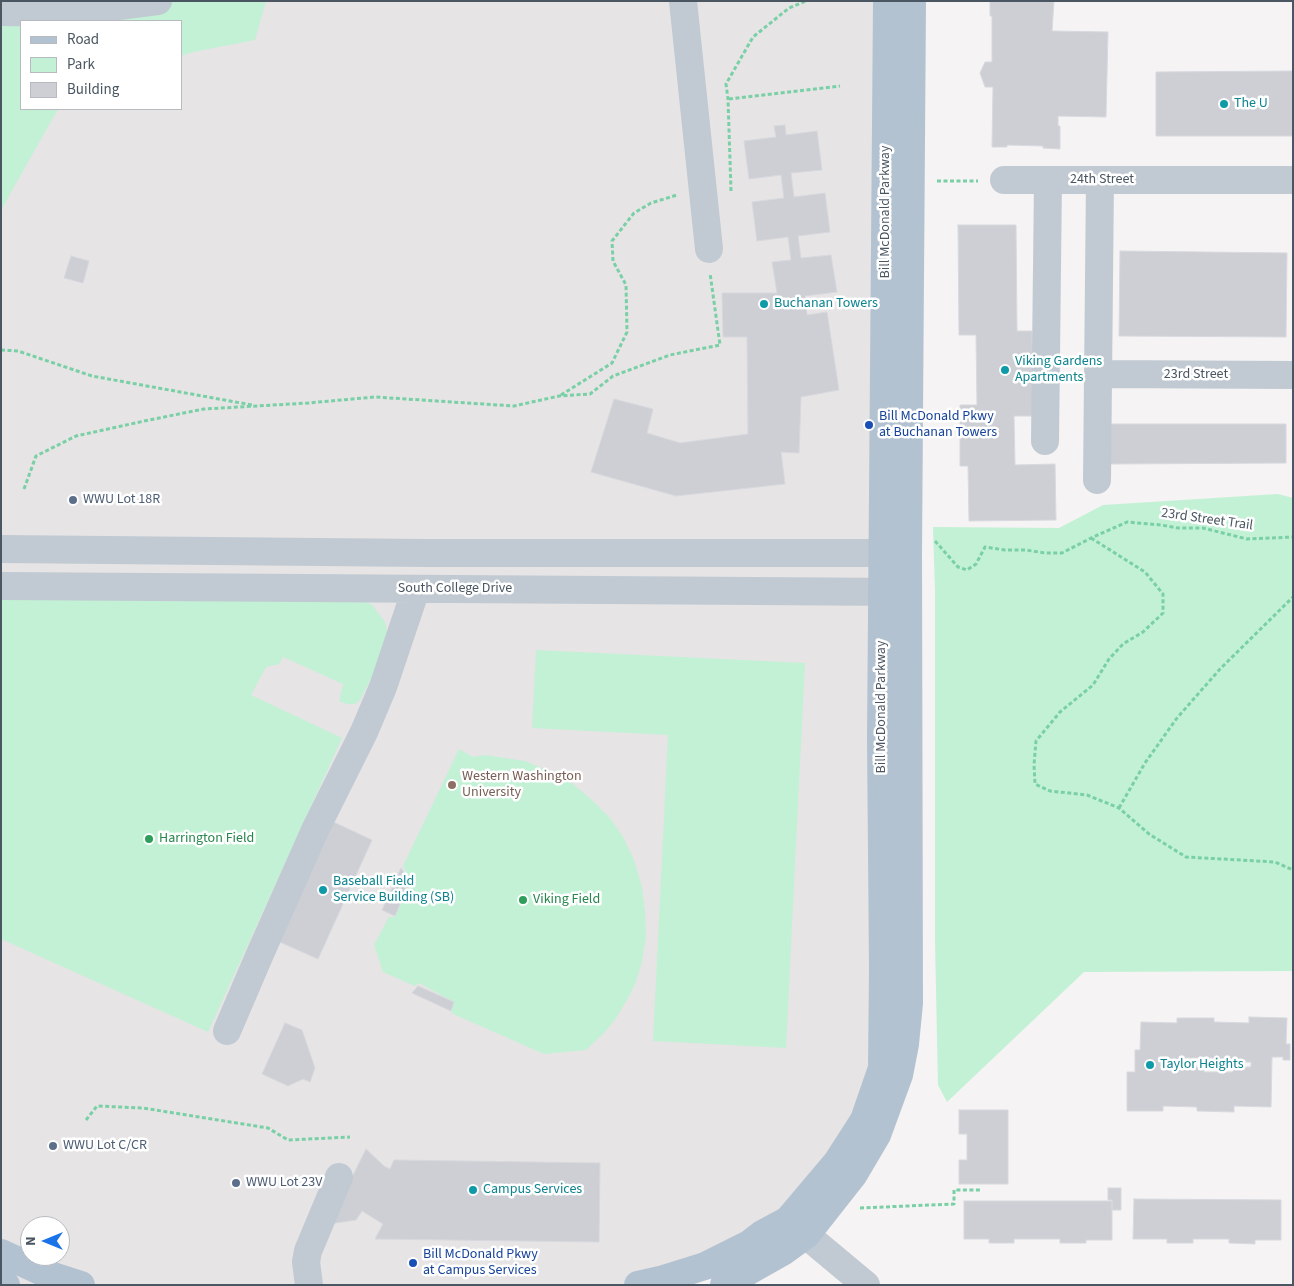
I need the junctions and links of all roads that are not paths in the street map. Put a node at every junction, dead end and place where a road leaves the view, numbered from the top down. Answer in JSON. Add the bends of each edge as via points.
{"nodes":[{"id":1,"x":158,"y":1,"type":"edge"},
{"id":2,"x":683,"y":1,"type":"edge"},
{"id":3,"x":887,"y":1,"type":"edge"},
{"id":4,"x":912,"y":1,"type":"edge"},
{"id":5,"x":1,"y":12,"type":"edge"},
{"id":6,"x":1004,"y":180,"type":"road end"},
{"id":7,"x":1048,"y":180,"type":"junction"},
{"id":8,"x":1100,"y":180,"type":"junction"},
{"id":9,"x":1293,"y":180,"type":"edge"},
{"id":10,"x":709,"y":249,"type":"dead end"},
{"id":11,"x":1099,"y":374,"type":"junction"},
{"id":12,"x":1293,"y":375,"type":"edge"},
{"id":13,"x":1045,"y":440,"type":"dead end"},
{"id":14,"x":1097,"y":480,"type":"dead end"},
{"id":15,"x":1,"y":550,"type":"edge"},
{"id":16,"x":895,"y":554,"type":"junction"},
{"id":17,"x":1,"y":586,"type":"edge"},
{"id":18,"x":416,"y":589,"type":"junction"},
{"id":19,"x":895,"y":592,"type":"junction"},
{"id":20,"x":227,"y":1031,"type":"dead end"},
{"id":21,"x":339,"y":1177,"type":"dead end"},
{"id":22,"x":797,"y":1228,"type":"junction"},
{"id":23,"x":1,"y":1253,"type":"edge"},
{"id":24,"x":1,"y":1282,"type":"edge"},
{"id":25,"x":6,"y":1285,"type":"edge"},
{"id":26,"x":81,"y":1285,"type":"edge"},
{"id":27,"x":308,"y":1285,"type":"edge"},
{"id":28,"x":638,"y":1285,"type":"edge"},
{"id":29,"x":724,"y":1285,"type":"edge"},
{"id":30,"x":866,"y":1285,"type":"edge"}],
"edges":[{"from":1,"to":5,"type":"street","via":[[63,13]]},
{"from":2,"to":10,"type":"street"},
{"from":3,"to":16,"type":"main road","name":"Bill McDonald Parkway"},
{"from":4,"to":16,"type":"main road","name":"Bill McDonald Parkway","via":[[911,181]]},
{"from":6,"to":7,"type":"street","name":"24th Street"},
{"from":7,"to":8,"type":"street","name":"24th Street"},
{"from":7,"to":13,"type":"street"},
{"from":8,"to":9,"type":"street","name":"24th Street"},
{"from":8,"to":11,"type":"street"},
{"from":11,"to":12,"type":"street","name":"23rd Street"},
{"from":11,"to":14,"type":"street"},
{"from":15,"to":16,"type":"street"},
{"from":16,"to":19,"type":"main road","name":"Bill McDonald Parkway"},
{"from":17,"to":18,"type":"street","name":"South College Drive"},
{"from":18,"to":19,"type":"street","name":"South College Drive"},
{"from":18,"to":20,"type":"street","via":[[364,732],[316,828]]},
{"from":19,"to":22,"type":"main road","name":"Bill McDonald Parkway","via":[[909,1003],[905,1044],[899,1075],[877,1135],[854,1174]]},
{"from":21,"to":27,"type":"street","via":[[308,1251]]},
{"from":22,"to":28,"type":"main road","name":"Bill McDonald Parkway","via":[[762,1234],[705,1266]]},
{"from":22,"to":29,"type":"main road","name":"Bill McDonald Parkway","via":[[784,1251]]},
{"from":22,"to":30,"type":"street"},
{"from":23,"to":26,"type":"main road"},
{"from":24,"to":25,"type":"main road"}]}
